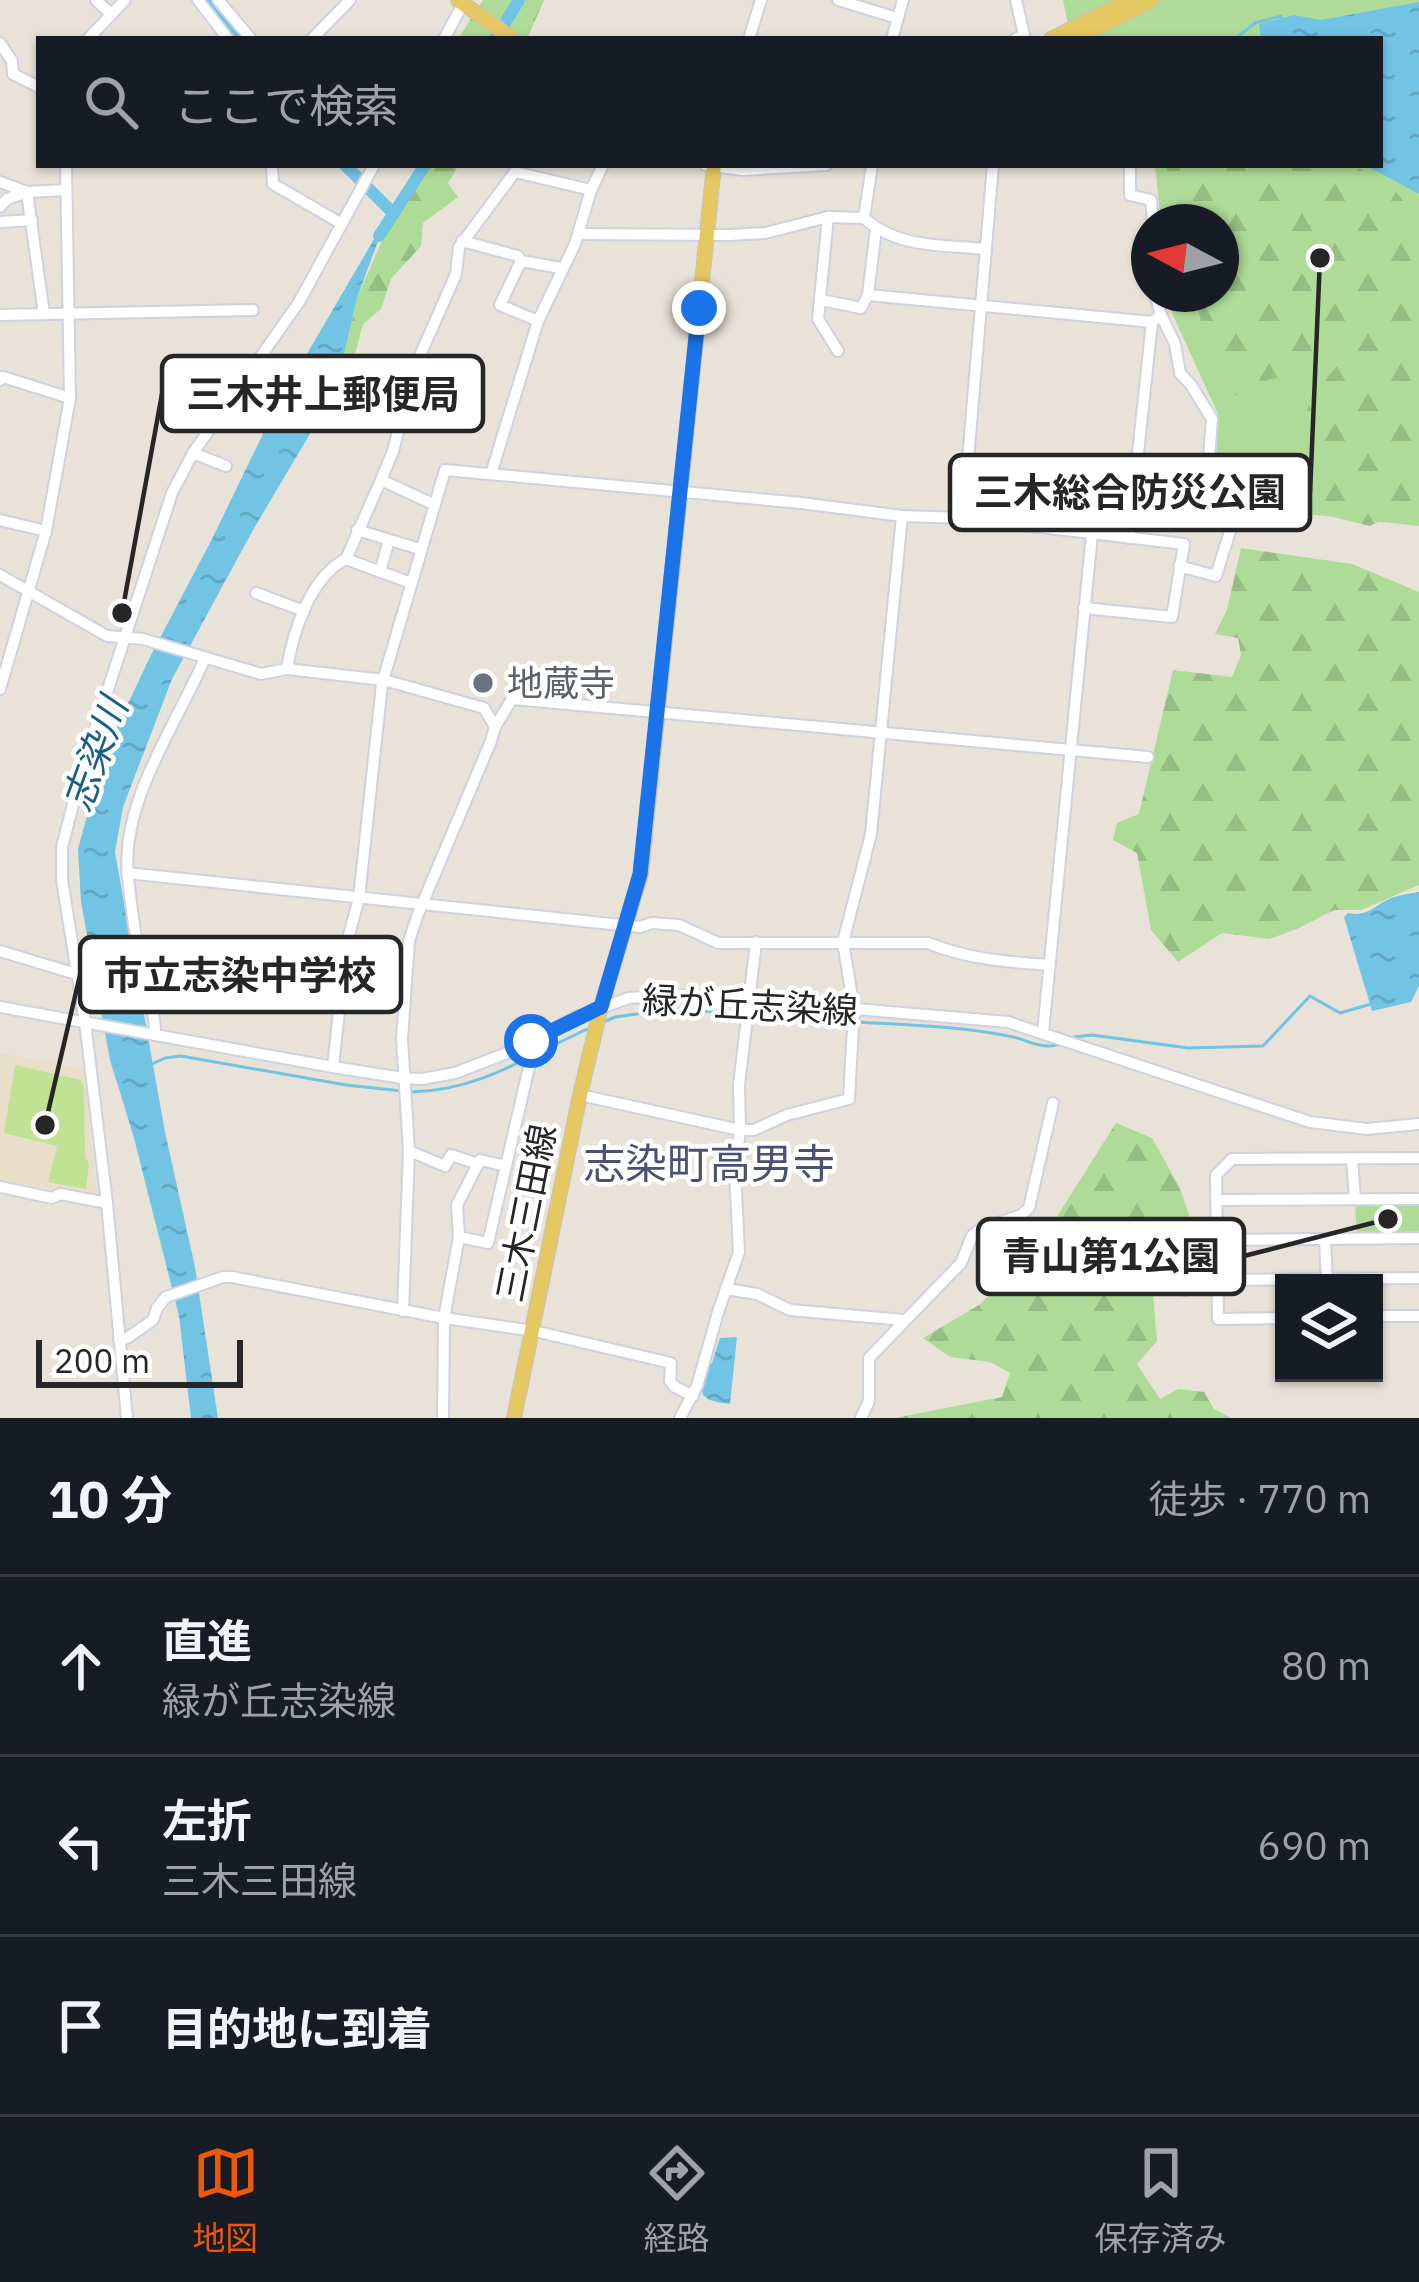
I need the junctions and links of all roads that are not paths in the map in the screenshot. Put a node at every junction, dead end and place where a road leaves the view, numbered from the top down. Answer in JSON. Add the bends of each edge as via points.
{"nodes":[{"id":1,"x":96,"y":0,"type":"edge"},
{"id":2,"x":125,"y":0,"type":"edge"},
{"id":3,"x":198,"y":0,"type":"edge"},
{"id":4,"x":218,"y":0,"type":"edge"},
{"id":5,"x":350,"y":0,"type":"edge"},
{"id":6,"x":761,"y":0,"type":"edge"},
{"id":7,"x":838,"y":0,"type":"edge"},
{"id":8,"x":903,"y":0,"type":"edge"},
{"id":9,"x":1016,"y":0,"type":"edge"},
{"id":10,"x":1130,"y":0,"type":"edge"},
{"id":11,"x":1153,"y":0,"type":"edge"},
{"id":12,"x":465,"y":4,"type":"edge"},
{"id":13,"x":111,"y":14,"type":"junction"},
{"id":14,"x":898,"y":18,"type":"junction"},
{"id":15,"x":91,"y":36,"type":"edge"},
{"id":16,"x":226,"y":36,"type":"edge"},
{"id":17,"x":248,"y":36,"type":"edge"},
{"id":18,"x":315,"y":36,"type":"edge"},
{"id":19,"x":445,"y":36,"type":"edge"},
{"id":20,"x":509,"y":36,"type":"edge"},
{"id":21,"x":750,"y":36,"type":"edge"},
{"id":22,"x":893,"y":36,"type":"edge"},
{"id":23,"x":1022,"y":36,"type":"edge"},
{"id":24,"x":1057,"y":36,"type":"edge"},
{"id":25,"x":1081,"y":36,"type":"edge"},
{"id":26,"x":0,"y":43,"type":"edge"},
{"id":27,"x":13,"y":74,"type":"junction"},
{"id":28,"x":0,"y":85,"type":"edge"},
{"id":29,"x":36,"y":86,"type":"edge"},
{"id":30,"x":66,"y":168,"type":"edge"},
{"id":31,"x":272,"y":168,"type":"edge"},
{"id":32,"x":371,"y":168,"type":"edge"},
{"id":33,"x":602,"y":168,"type":"edge"},
{"id":34,"x":711,"y":168,"type":"edge"},
{"id":35,"x":727,"y":168,"type":"edge"},
{"id":36,"x":776,"y":168,"type":"edge"},
{"id":37,"x":872,"y":168,"type":"edge"},
{"id":38,"x":993,"y":168,"type":"edge"},
{"id":39,"x":1130,"y":168,"type":"edge"},
{"id":40,"x":0,"y":182,"type":"edge"},
{"id":41,"x":66,"y":190,"type":"junction"},
{"id":42,"x":591,"y":190,"type":"junction"},
{"id":43,"x":27,"y":191,"type":"junction"},
{"id":44,"x":1151,"y":204,"type":"edge"},
{"id":45,"x":0,"y":207,"type":"edge"},
{"id":46,"x":828,"y":217,"type":"junction"},
{"id":47,"x":864,"y":218,"type":"junction"},
{"id":48,"x":32,"y":220,"type":"junction"},
{"id":49,"x":0,"y":222,"type":"edge"},
{"id":50,"x":342,"y":224,"type":"junction"},
{"id":51,"x":876,"y":229,"type":"junction"},
{"id":52,"x":579,"y":234,"type":"junction"},
{"id":53,"x":707,"y":235,"type":"junction"},
{"id":54,"x":462,"y":241,"type":"junction"},
{"id":55,"x":986,"y":249,"type":"junction"},
{"id":56,"x":521,"y":261,"type":"junction"},
{"id":57,"x":561,"y":268,"type":"junction"},
{"id":58,"x":868,"y":295,"type":"junction"},
{"id":59,"x":821,"y":300,"type":"junction"},
{"id":60,"x":981,"y":307,"type":"junction"},
{"id":61,"x":253,"y":310,"type":"dead end"},
{"id":62,"x":1156,"y":312,"type":"edge"},
{"id":63,"x":44,"y":314,"type":"junction"},
{"id":64,"x":68,"y":314,"type":"junction"},
{"id":65,"x":0,"y":315,"type":"edge"},
{"id":66,"x":1156,"y":319,"type":"junction"},
{"id":67,"x":538,"y":321,"type":"junction"},
{"id":68,"x":838,"y":351,"type":"dead end"},
{"id":69,"x":0,"y":380,"type":"edge"},
{"id":70,"x":70,"y":398,"type":"junction"},
{"id":71,"x":193,"y":453,"type":"junction"},
{"id":72,"x":226,"y":466,"type":"dead end"},
{"id":73,"x":490,"y":474,"type":"junction"},
{"id":74,"x":381,"y":480,"type":"junction"},
{"id":75,"x":678,"y":493,"type":"junction"},
{"id":76,"x":433,"y":504,"type":"junction"},
{"id":77,"x":902,"y":516,"type":"junction"},
{"id":78,"x":963,"y":518,"type":"junction"},
{"id":79,"x":0,"y":520,"type":"edge"},
{"id":80,"x":357,"y":530,"type":"junction"},
{"id":81,"x":46,"y":531,"type":"junction"},
{"id":82,"x":1091,"y":534,"type":"junction"},
{"id":83,"x":1129,"y":538,"type":"junction"},
{"id":84,"x":389,"y":540,"type":"junction"},
{"id":85,"x":420,"y":549,"type":"junction"},
{"id":86,"x":346,"y":559,"type":"junction"},
{"id":87,"x":1179,"y":566,"type":"junction"},
{"id":88,"x":380,"y":572,"type":"junction"},
{"id":89,"x":0,"y":575,"type":"edge"},
{"id":90,"x":411,"y":583,"type":"junction"},
{"id":91,"x":30,"y":590,"type":"junction"},
{"id":92,"x":256,"y":593,"type":"dead end"},
{"id":93,"x":1084,"y":608,"type":"junction"},
{"id":94,"x":304,"y":611,"type":"junction"},
{"id":95,"x":125,"y":637,"type":"junction"},
{"id":96,"x":205,"y":658,"type":"junction"},
{"id":97,"x":287,"y":669,"type":"junction"},
{"id":98,"x":384,"y":680,"type":"junction"},
{"id":99,"x":0,"y":689,"type":"edge"},
{"id":100,"x":657,"y":711,"type":"junction"},
{"id":101,"x":495,"y":727,"type":"junction"},
{"id":102,"x":880,"y":732,"type":"junction"},
{"id":103,"x":1070,"y":750,"type":"junction"},
{"id":104,"x":1148,"y":757,"type":"dead end"},
{"id":105,"x":127,"y":873,"type":"junction"},
{"id":106,"x":359,"y":898,"type":"junction"},
{"id":107,"x":423,"y":904,"type":"junction"},
{"id":108,"x":626,"y":925,"type":"junction"},
{"id":109,"x":756,"y":942,"type":"junction"},
{"id":110,"x":843,"y":942,"type":"junction"},
{"id":111,"x":0,"y":951,"type":"edge"},
{"id":112,"x":1049,"y":964,"type":"junction"},
{"id":113,"x":76,"y":974,"type":"junction"},
{"id":114,"x":748,"y":1000,"type":"junction"},
{"id":115,"x":0,"y":1007,"type":"edge"},
{"id":116,"x":601,"y":1007,"type":"junction"},
{"id":117,"x":854,"y":1009,"type":"junction"},
{"id":118,"x":86,"y":1022,"type":"junction"},
{"id":119,"x":1042,"y":1032,"type":"junction"},
{"id":120,"x":155,"y":1034,"type":"junction"},
{"id":121,"x":333,"y":1067,"type":"junction"},
{"id":122,"x":529,"y":1067,"type":"dead end"},
{"id":123,"x":402,"y":1078,"type":"junction"},
{"id":124,"x":580,"y":1095,"type":"junction"},
{"id":125,"x":1053,"y":1103,"type":"dead end"},
{"id":126,"x":1419,"y":1124,"type":"edge"},
{"id":127,"x":740,"y":1130,"type":"junction"},
{"id":128,"x":409,"y":1151,"type":"junction"},
{"id":129,"x":1419,"y":1158,"type":"edge"},
{"id":130,"x":1352,"y":1159,"type":"junction"},
{"id":131,"x":478,"y":1164,"type":"junction"},
{"id":132,"x":506,"y":1166,"type":"junction"},
{"id":133,"x":0,"y":1187,"type":"edge"},
{"id":134,"x":1355,"y":1199,"type":"junction"},
{"id":135,"x":1419,"y":1199,"type":"edge"},
{"id":136,"x":1216,"y":1200,"type":"junction"},
{"id":137,"x":107,"y":1203,"type":"junction"},
{"id":138,"x":459,"y":1237,"type":"junction"},
{"id":139,"x":1419,"y":1238,"type":"edge"},
{"id":140,"x":1325,"y":1239,"type":"junction"},
{"id":141,"x":1217,"y":1240,"type":"junction"},
{"id":142,"x":1327,"y":1274,"type":"edge"},
{"id":143,"x":1419,"y":1278,"type":"edge"},
{"id":144,"x":1383,"y":1279,"type":"edge"},
{"id":145,"x":1217,"y":1280,"type":"junction"},
{"id":146,"x":1275,"y":1281,"type":"edge"},
{"id":147,"x":726,"y":1289,"type":"junction"},
{"id":148,"x":403,"y":1310,"type":"junction"},
{"id":149,"x":1383,"y":1316,"type":"edge"},
{"id":150,"x":1419,"y":1316,"type":"edge"},
{"id":151,"x":444,"y":1318,"type":"junction"},
{"id":152,"x":1275,"y":1318,"type":"edge"},
{"id":153,"x":904,"y":1320,"type":"junction"},
{"id":154,"x":534,"y":1331,"type":"junction"},
{"id":155,"x":119,"y":1340,"type":"junction"},
{"id":156,"x":693,"y":1396,"type":"junction"},
{"id":157,"x":125,"y":1418,"type":"edge"},
{"id":158,"x":443,"y":1418,"type":"edge"},
{"id":159,"x":514,"y":1418,"type":"edge"},
{"id":160,"x":680,"y":1418,"type":"edge"},
{"id":161,"x":861,"y":1418,"type":"edge"}],
"edges":[{"from":1,"to":13,"type":"street"},
{"from":2,"to":13,"type":"street"},
{"from":3,"to":16,"type":"street"},
{"from":4,"to":17,"type":"street"},
{"from":5,"to":18,"type":"street"},
{"from":6,"to":21,"type":"street"},
{"from":7,"to":14,"type":"street"},
{"from":8,"to":14,"type":"street"},
{"from":9,"to":23,"type":"street"},
{"from":10,"to":24,"type":"main road"},
{"from":11,"to":25,"type":"main road"},
{"from":12,"to":19,"type":"street"},
{"from":12,"to":20,"type":"main road"},
{"from":13,"to":15,"type":"street"},
{"from":14,"to":22,"type":"street"},
{"from":26,"to":27,"type":"street"},
{"from":27,"to":28,"type":"street"},
{"from":27,"to":29,"type":"street"},
{"from":30,"to":41,"type":"street"},
{"from":31,"to":50,"type":"street","via":[[272,184]]},
{"from":32,"to":50,"type":"street"},
{"from":33,"to":42,"type":"street"},
{"from":34,"to":53,"type":"main road","name":"三木三田線"},
{"from":35,"to":36,"type":"street"},
{"from":37,"to":47,"type":"street"},
{"from":38,"to":55,"type":"street"},
{"from":39,"to":44,"type":"street","via":[[1130,195]]},
{"from":40,"to":43,"type":"street"},
{"from":41,"to":43,"type":"street"},
{"from":41,"to":64,"type":"street"},
{"from":42,"to":52,"type":"street"},
{"from":42,"to":54,"type":"street","via":[[514,172]]},
{"from":43,"to":45,"type":"street"},
{"from":43,"to":48,"type":"street"},
{"from":46,"to":47,"type":"street"},
{"from":46,"to":53,"type":"street","via":[[765,233]]},
{"from":46,"to":59,"type":"street"},
{"from":47,"to":51,"type":"street"},
{"from":48,"to":49,"type":"street"},
{"from":48,"to":63,"type":"street"},
{"from":50,"to":71,"type":"street","via":[[299,302]]},
{"from":51,"to":55,"type":"street","via":[[905,241]]},
{"from":51,"to":58,"type":"street"},
{"from":52,"to":53,"type":"street"},
{"from":52,"to":57,"type":"street"},
{"from":53,"to":75,"type":"main road","name":"三木三田線"},
{"from":54,"to":56,"type":"street"},
{"from":54,"to":74,"type":"street"},
{"from":55,"to":60,"type":"street"},
{"from":56,"to":57,"type":"street"},
{"from":56,"to":67,"type":"street","via":[[500,305]]},
{"from":57,"to":67,"type":"street"},
{"from":58,"to":59,"type":"street","via":[[861,308]]},
{"from":58,"to":60,"type":"street"},
{"from":59,"to":68,"type":"street","via":[[818,319]]},
{"from":60,"to":66,"type":"street"},
{"from":60,"to":78,"type":"street"},
{"from":61,"to":64,"type":"street"},
{"from":62,"to":66,"type":"street"},
{"from":63,"to":64,"type":"street"},
{"from":63,"to":65,"type":"street"},
{"from":64,"to":70,"type":"street"},
{"from":66,"to":83,"type":"street"},
{"from":66,"to":87,"type":"street","via":[[1211,419],[1208,469],[1237,509],[1216,576]]},
{"from":67,"to":73,"type":"street"},
{"from":69,"to":70,"type":"street"},
{"from":70,"to":81,"type":"street"},
{"from":71,"to":72,"type":"street"},
{"from":71,"to":95,"type":"street"},
{"from":73,"to":75,"type":"street"},
{"from":73,"to":76,"type":"street","via":[[445,470]]},
{"from":74,"to":76,"type":"street"},
{"from":74,"to":80,"type":"street"},
{"from":75,"to":77,"type":"street"},
{"from":75,"to":100,"type":"main road","name":"三木三田線"},
{"from":76,"to":85,"type":"street"},
{"from":77,"to":78,"type":"street"},
{"from":77,"to":102,"type":"street"},
{"from":78,"to":82,"type":"street"},
{"from":79,"to":81,"type":"street"},
{"from":80,"to":84,"type":"street"},
{"from":80,"to":86,"type":"street"},
{"from":81,"to":91,"type":"street"},
{"from":82,"to":83,"type":"street"},
{"from":82,"to":93,"type":"street"},
{"from":83,"to":87,"type":"street","via":[[1184,544]]},
{"from":84,"to":85,"type":"street"},
{"from":84,"to":88,"type":"street"},
{"from":85,"to":90,"type":"street"},
{"from":86,"to":88,"type":"street"},
{"from":86,"to":94,"type":"street","via":[[330,567]]},
{"from":87,"to":93,"type":"street","via":[[1172,616]]},
{"from":88,"to":90,"type":"street"},
{"from":89,"to":91,"type":"street"},
{"from":90,"to":98,"type":"street"},
{"from":91,"to":95,"type":"street","via":[[107,635]]},
{"from":91,"to":99,"type":"street"},
{"from":92,"to":94,"type":"street"},
{"from":93,"to":103,"type":"street"},
{"from":94,"to":97,"type":"street"},
{"from":95,"to":96,"type":"street"},
{"from":95,"to":113,"type":"street","via":[[62,847]]},
{"from":96,"to":97,"type":"street","via":[[261,674]]},
{"from":96,"to":105,"type":"street","via":[[142,789]]},
{"from":97,"to":98,"type":"street"},
{"from":98,"to":101,"type":"street","via":[[471,702]]},
{"from":98,"to":106,"type":"street"},
{"from":100,"to":101,"type":"street","via":[[512,699]]},
{"from":100,"to":102,"type":"street"},
{"from":100,"to":108,"type":"main road","name":"三木三田線","via":[[640,874]]},
{"from":101,"to":107,"type":"street"},
{"from":102,"to":103,"type":"street"},
{"from":102,"to":110,"type":"street","via":[[872,833]]},
{"from":103,"to":104,"type":"street"},
{"from":103,"to":112,"type":"street"},
{"from":105,"to":106,"type":"street"},
{"from":105,"to":120,"type":"street"},
{"from":106,"to":107,"type":"street"},
{"from":106,"to":121,"type":"street"},
{"from":107,"to":108,"type":"street"},
{"from":107,"to":123,"type":"street","via":[[409,941]]},
{"from":108,"to":109,"type":"street","via":[[667,923],[718,943]]},
{"from":108,"to":116,"type":"main road","name":"三木三田線"},
{"from":109,"to":110,"type":"street"},
{"from":109,"to":114,"type":"street"},
{"from":110,"to":112,"type":"street","via":[[928,943],[997,962]]},
{"from":110,"to":117,"type":"street"},
{"from":111,"to":113,"type":"street"},
{"from":112,"to":119,"type":"street"},
{"from":113,"to":118,"type":"street"},
{"from":114,"to":116,"type":"street","name":"緑が丘志染線","via":[[671,995]]},
{"from":114,"to":117,"type":"street","name":"緑が丘志染線"},
{"from":114,"to":127,"type":"street"},
{"from":115,"to":118,"type":"street","name":"緑が丘志染線"},
{"from":116,"to":123,"type":"street","name":"緑が丘志染線","via":[[454,1073]]},
{"from":116,"to":124,"type":"main road","name":"三木三田線"},
{"from":117,"to":119,"type":"street","name":"緑が丘志染線"},
{"from":117,"to":127,"type":"street","via":[[849,1099]]},
{"from":118,"to":120,"type":"street","name":"緑が丘志染線"},
{"from":118,"to":137,"type":"street"},
{"from":119,"to":126,"type":"street","name":"緑が丘志染線","via":[[1310,1122]]},
{"from":120,"to":121,"type":"street","name":"緑が丘志染線"},
{"from":121,"to":123,"type":"street","name":"緑が丘志染線"},
{"from":122,"to":132,"type":"street"},
{"from":123,"to":128,"type":"street"},
{"from":124,"to":127,"type":"street"},
{"from":124,"to":154,"type":"main road","name":"三木三田線"},
{"from":125,"to":153,"type":"street","via":[[1029,1208],[972,1236],[961,1263]]},
{"from":127,"to":147,"type":"street","via":[[739,1252]]},
{"from":128,"to":131,"type":"street","via":[[445,1166],[451,1155]]},
{"from":128,"to":148,"type":"street"},
{"from":129,"to":130,"type":"street"},
{"from":130,"to":134,"type":"street"},
{"from":130,"to":136,"type":"street","via":[[1232,1159],[1216,1175]]},
{"from":131,"to":132,"type":"street"},
{"from":131,"to":138,"type":"street","via":[[457,1205]]},
{"from":132,"to":138,"type":"street","via":[[488,1243]]},
{"from":133,"to":137,"type":"street"},
{"from":134,"to":135,"type":"street"},
{"from":134,"to":136,"type":"street"},
{"from":136,"to":141,"type":"street"},
{"from":137,"to":155,"type":"street"},
{"from":138,"to":151,"type":"street"},
{"from":139,"to":140,"type":"street"},
{"from":140,"to":141,"type":"street"},
{"from":140,"to":142,"type":"street"},
{"from":141,"to":145,"type":"street"},
{"from":143,"to":144,"type":"street"},
{"from":145,"to":146,"type":"street"},
{"from":145,"to":152,"type":"street","via":[[1218,1319]]},
{"from":147,"to":153,"type":"street","via":[[790,1310]]},
{"from":147,"to":156,"type":"street"},
{"from":148,"to":151,"type":"street"},
{"from":148,"to":155,"type":"street","via":[[223,1277],[166,1297],[153,1320]]},
{"from":149,"to":150,"type":"street"},
{"from":151,"to":154,"type":"street"},
{"from":151,"to":158,"type":"street"},
{"from":153,"to":161,"type":"street","via":[[868,1358]]},
{"from":154,"to":156,"type":"street","via":[[670,1363],[670,1382]]},
{"from":154,"to":159,"type":"main road","name":"三木三田線"},
{"from":155,"to":157,"type":"street"},
{"from":156,"to":160,"type":"street"}]}
